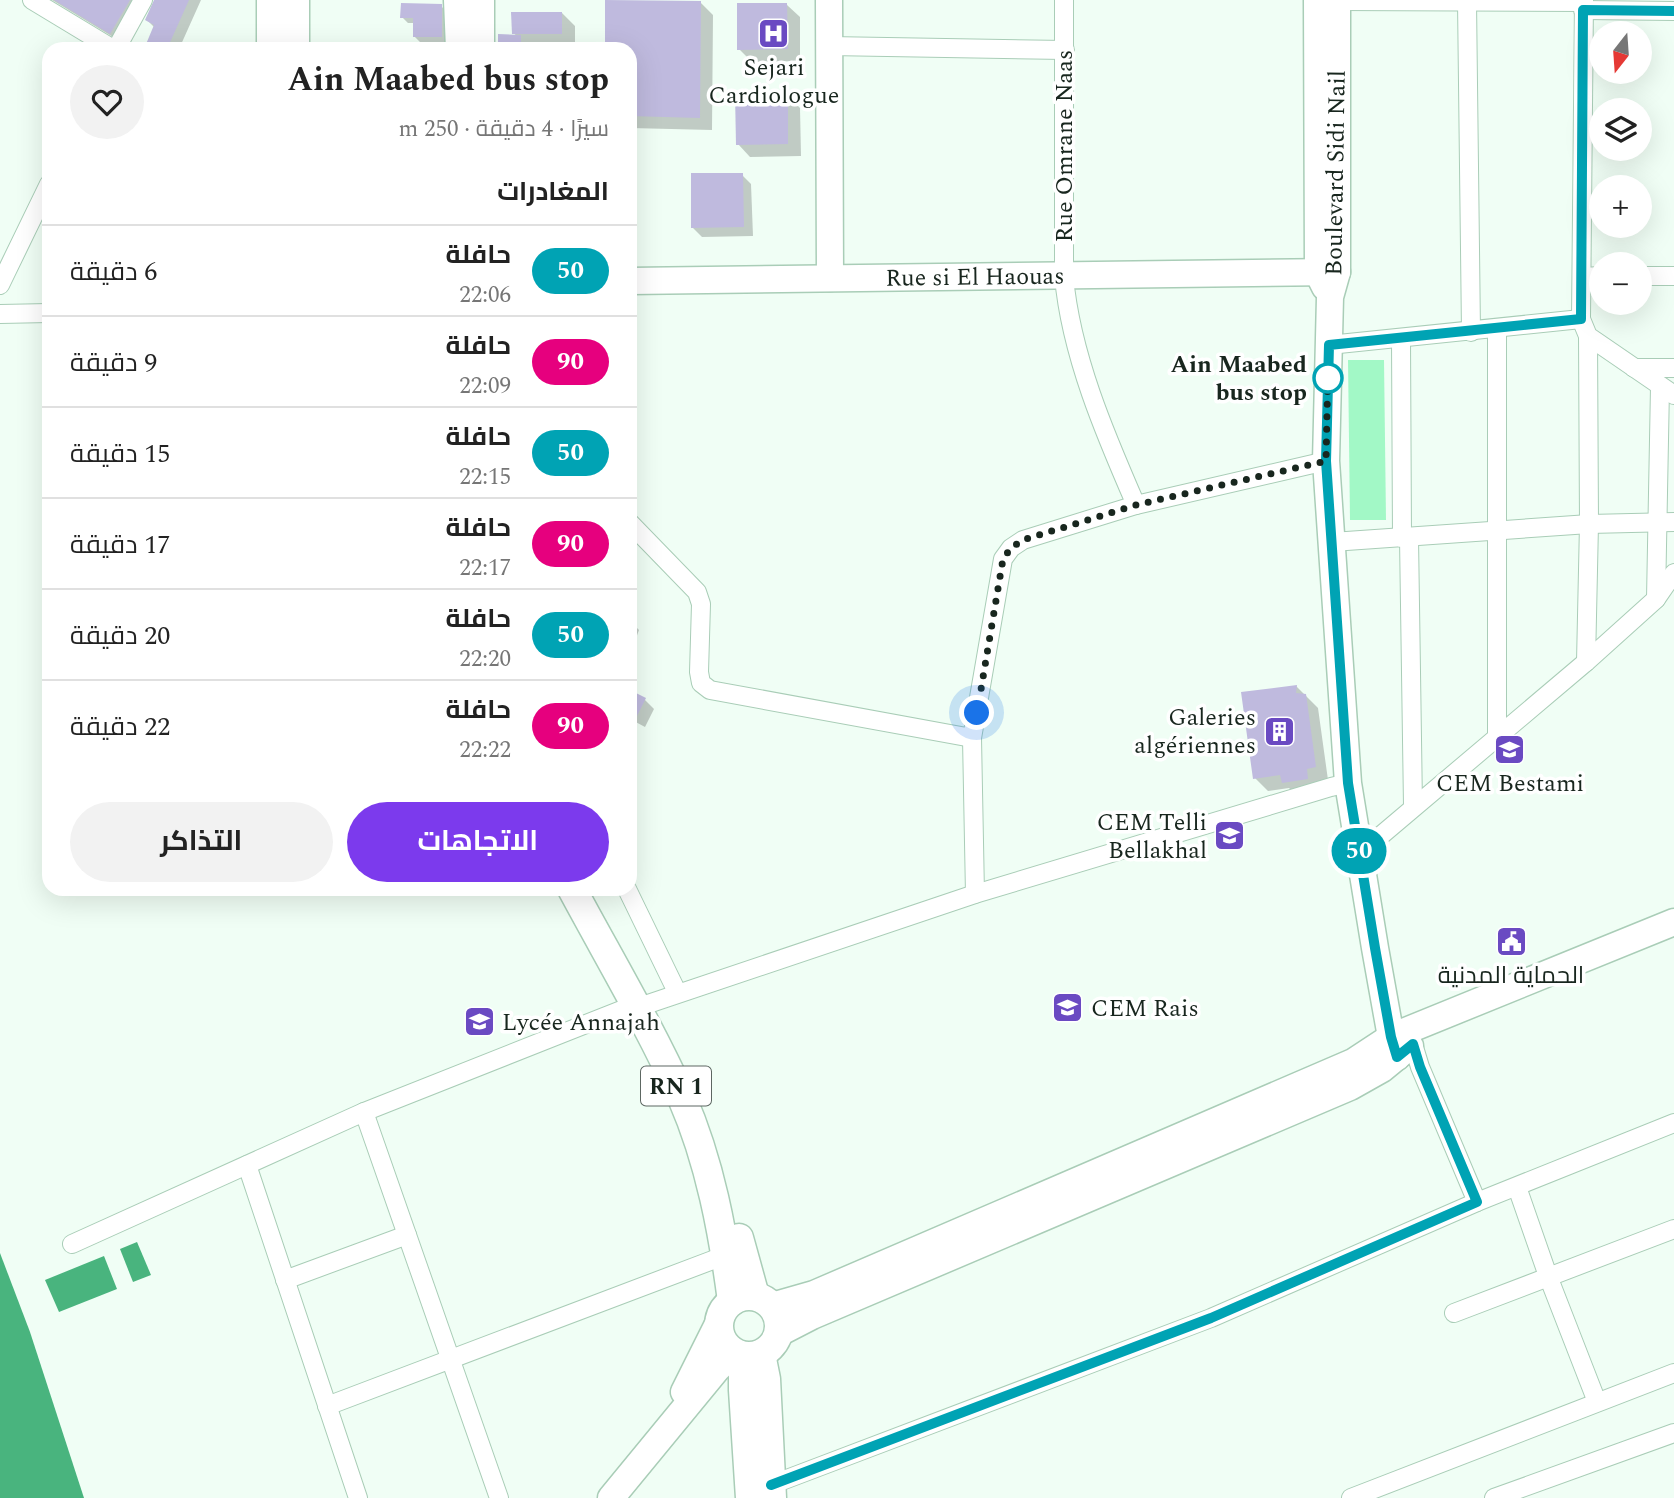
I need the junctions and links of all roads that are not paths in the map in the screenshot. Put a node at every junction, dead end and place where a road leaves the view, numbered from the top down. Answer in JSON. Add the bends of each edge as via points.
{"nodes":[{"id":1,"x":32,"y":0,"type":"edge"},
{"id":2,"x":143,"y":0,"type":"edge"},
{"id":3,"x":270,"y":0,"type":"edge"},
{"id":4,"x":296,"y":0,"type":"edge"},
{"id":5,"x":458,"y":0,"type":"edge"},
{"id":6,"x":480,"y":0,"type":"edge"},
{"id":7,"x":830,"y":0,"type":"edge"},
{"id":8,"x":1064,"y":0,"type":"edge"},
{"id":9,"x":1317,"y":0,"type":"edge"},
{"id":10,"x":1337,"y":0,"type":"edge"},
{"id":11,"x":1466,"y":1,"type":"edge"},
{"id":12,"x":1584,"y":4,"type":"edge"},
{"id":13,"x":1674,"y":11,"type":"edge"},
{"id":14,"x":102,"y":42,"type":"edge"},
{"id":15,"x":118,"y":42,"type":"edge"},
{"id":16,"x":270,"y":42,"type":"edge"},
{"id":17,"x":296,"y":42,"type":"edge"},
{"id":18,"x":460,"y":42,"type":"edge"},
{"id":19,"x":480,"y":42,"type":"edge"},
{"id":20,"x":830,"y":46,"type":"junction"},
{"id":21,"x":1065,"y":50,"type":"junction"},
{"id":22,"x":42,"y":198,"type":"edge"},
{"id":23,"x":1652,"y":276,"type":"edge"},
{"id":24,"x":1674,"y":276,"type":"edge"},
{"id":25,"x":1064,"y":277,"type":"junction"},
{"id":26,"x":1582,"y":277,"type":"junction"},
{"id":27,"x":1589,"y":277,"type":"edge"},
{"id":28,"x":830,"y":278,"type":"junction"},
{"id":29,"x":637,"y":281,"type":"edge"},
{"id":30,"x":1329,"y":281,"type":"junction"},
{"id":31,"x":0,"y":285,"type":"edge"},
{"id":32,"x":42,"y":313,"type":"edge"},
{"id":33,"x":0,"y":314,"type":"edge"},
{"id":34,"x":1585,"y":328,"type":"junction"},
{"id":35,"x":1497,"y":329,"type":"junction"},
{"id":36,"x":1471,"y":332,"type":"junction"},
{"id":37,"x":1401,"y":338,"type":"junction"},
{"id":38,"x":1329,"y":345,"type":"junction"},
{"id":39,"x":1634,"y":368,"type":"junction"},
{"id":40,"x":1674,"y":368,"type":"edge"},
{"id":41,"x":1667,"y":391,"type":"edge"},
{"id":42,"x":1326,"y":461,"type":"junction"},
{"id":43,"x":1136,"y":505,"type":"junction"},
{"id":44,"x":1666,"y":523,"type":"edge"},
{"id":45,"x":1589,"y":524,"type":"junction"},
{"id":46,"x":637,"y":530,"type":"edge"},
{"id":47,"x":1498,"y":532,"type":"junction"},
{"id":48,"x":1405,"y":538,"type":"junction"},
{"id":49,"x":1332,"y":542,"type":"junction"},
{"id":50,"x":1674,"y":573,"type":"edge"},
{"id":51,"x":1656,"y":599,"type":"junction"},
{"id":52,"x":1586,"y":662,"type":"junction"},
{"id":53,"x":1497,"y":737,"type":"junction"},
{"id":54,"x":972,"y":738,"type":"junction"},
{"id":55,"x":1348,"y":783,"type":"junction"},
{"id":56,"x":1413,"y":806,"type":"junction"},
{"id":57,"x":1359,"y":854,"type":"junction"},
{"id":58,"x":975,"y":894,"type":"junction"},
{"id":59,"x":576,"y":896,"type":"edge"},
{"id":60,"x":594,"y":896,"type":"edge"},
{"id":61,"x":630,"y":896,"type":"edge"},
{"id":62,"x":1674,"y":922,"type":"edge"},
{"id":63,"x":1659,"y":941,"type":"edge"},
{"id":64,"x":677,"y":992,"type":"junction"},
{"id":65,"x":641,"y":1004,"type":"junction"},
{"id":66,"x":1400,"y":1046,"type":"junction"},
{"id":67,"x":364,"y":1112,"type":"junction"},
{"id":68,"x":1674,"y":1123,"type":"edge"},
{"id":69,"x":247,"y":1165,"type":"junction"},
{"id":70,"x":1517,"y":1187,"type":"junction"},
{"id":71,"x":1477,"y":1202,"type":"junction"},
{"id":72,"x":1674,"y":1230,"type":"edge"},
{"id":73,"x":407,"y":1235,"type":"junction"},
{"id":74,"x":72,"y":1244,"type":"dead end"},
{"id":75,"x":726,"y":1255,"type":"junction"},
{"id":76,"x":1548,"y":1276,"type":"junction"},
{"id":77,"x":285,"y":1280,"type":"junction"},
{"id":78,"x":745,"y":1306,"type":"junction"},
{"id":79,"x":1454,"y":1313,"type":"dead end"},
{"id":80,"x":754,"y":1349,"type":"junction"},
{"id":81,"x":450,"y":1360,"type":"junction"},
{"id":82,"x":1674,"y":1373,"type":"edge"},
{"id":83,"x":1597,"y":1402,"type":"junction"},
{"id":84,"x":327,"y":1406,"type":"junction"},
{"id":85,"x":667,"y":1429,"type":"junction"},
{"id":86,"x":1674,"y":1433,"type":"edge"},
{"id":87,"x":764,"y":1494,"type":"edge"},
{"id":88,"x":358,"y":1498,"type":"edge"},
{"id":89,"x":499,"y":1498,"type":"edge"},
{"id":90,"x":611,"y":1498,"type":"edge"},
{"id":91,"x":1351,"y":1498,"type":"edge"},
{"id":92,"x":1494,"y":1498,"type":"edge"}],
"edges":[{"from":1,"to":14,"type":"street"},
{"from":2,"to":15,"type":"street"},
{"from":3,"to":16,"type":"main road"},
{"from":4,"to":17,"type":"main road"},
{"from":5,"to":18,"type":"main road"},
{"from":6,"to":19,"type":"main road"},
{"from":7,"to":20,"type":"main road"},
{"from":8,"to":21,"type":"street","name":"Rue Omrane Naas"},
{"from":9,"to":30,"type":"main road","name":"Boulevard Sidi Nail"},
{"from":10,"to":11,"type":"street"},
{"from":10,"to":30,"type":"main road","name":"Boulevard Sidi Nail"},
{"from":11,"to":12,"type":"street"},
{"from":11,"to":36,"type":"street"},
{"from":12,"to":13,"type":"street"},
{"from":12,"to":26,"type":"street"},
{"from":20,"to":21,"type":"street"},
{"from":20,"to":28,"type":"main road"},
{"from":21,"to":25,"type":"street","name":"Rue Omrane Naas"},
{"from":22,"to":31,"type":"street"},
{"from":23,"to":24,"type":"street"},
{"from":25,"to":28,"type":"main road","name":"Rue si El Haouas"},
{"from":25,"to":30,"type":"main road","name":"Rue si El Haouas"},
{"from":25,"to":43,"type":"street","name":"Rue Omrane Naas","via":[[1073,338]]},
{"from":26,"to":27,"type":"street"},
{"from":26,"to":34,"type":"street"},
{"from":28,"to":29,"type":"main road","name":"Rue si El Haouas"},
{"from":30,"to":38,"type":"main road"},
{"from":32,"to":33,"type":"street"},
{"from":34,"to":35,"type":"street"},
{"from":34,"to":39,"type":"street"},
{"from":34,"to":45,"type":"street"},
{"from":35,"to":36,"type":"street"},
{"from":35,"to":47,"type":"street"},
{"from":36,"to":37,"type":"street"},
{"from":37,"to":38,"type":"street"},
{"from":37,"to":48,"type":"street"},
{"from":38,"to":42,"type":"main road"},
{"from":39,"to":40,"type":"street"},
{"from":39,"to":41,"type":"street"},
{"from":41,"to":44,"type":"street"},
{"from":42,"to":43,"type":"street"},
{"from":42,"to":49,"type":"main road"},
{"from":43,"to":54,"type":"street","via":[[1034,536],[1011,548],[1003,559]]},
{"from":44,"to":45,"type":"street"},
{"from":44,"to":51,"type":"street"},
{"from":45,"to":47,"type":"street"},
{"from":45,"to":52,"type":"street"},
{"from":46,"to":54,"type":"street","via":[[697,592],[701,604],[699,672],[701,683],[710,690]]},
{"from":47,"to":48,"type":"street"},
{"from":47,"to":53,"type":"street"},
{"from":48,"to":49,"type":"street"},
{"from":48,"to":56,"type":"street"},
{"from":49,"to":55,"type":"main road"},
{"from":50,"to":51,"type":"street"},
{"from":51,"to":52,"type":"street"},
{"from":52,"to":53,"type":"street"},
{"from":53,"to":56,"type":"street"},
{"from":54,"to":58,"type":"street"},
{"from":55,"to":57,"type":"main road"},
{"from":55,"to":58,"type":"street"},
{"from":56,"to":57,"type":"street"},
{"from":57,"to":66,"type":"main road"},
{"from":58,"to":64,"type":"street"},
{"from":59,"to":65,"type":"main road","number":"RN 1"},
{"from":60,"to":65,"type":"main road","number":"RN 1"},
{"from":61,"to":64,"type":"street"},
{"from":62,"to":63,"type":"main road"},
{"from":63,"to":66,"type":"main road"},
{"from":64,"to":65,"type":"street"},
{"from":65,"to":67,"type":"street"},
{"from":65,"to":75,"type":"main road","number":"RN 1","via":[[709,1175]]},
{"from":65,"to":78,"type":"main road","number":"RN 1","via":[[684,1076],[718,1155]]},
{"from":66,"to":71,"type":"street","via":[[1420,1067]]},
{"from":66,"to":78,"type":"main road","via":[[1353,1062],[814,1294]]},
{"from":66,"to":80,"type":"main road","via":[[1367,1079],[1350,1087],[812,1316]]},
{"from":67,"to":69,"type":"street"},
{"from":67,"to":73,"type":"street"},
{"from":68,"to":70,"type":"street"},
{"from":69,"to":74,"type":"street"},
{"from":69,"to":77,"type":"street"},
{"from":70,"to":71,"type":"street"},
{"from":70,"to":76,"type":"street"},
{"from":71,"to":87,"type":"street","via":[[1211,1318]]},
{"from":72,"to":76,"type":"street"},
{"from":73,"to":77,"type":"street"},
{"from":73,"to":81,"type":"street"},
{"from":75,"to":78,"type":"main road","number":"RN 1"},
{"from":75,"to":81,"type":"street"},
{"from":76,"to":79,"type":"street"},
{"from":76,"to":83,"type":"street"},
{"from":77,"to":84,"type":"street"},
{"from":78,"to":80,"type":"main road","via":[[722,1340]]},
{"from":78,"to":80,"type":"main road","via":[[780,1324]]},
{"from":78,"to":85,"type":"main road"},
{"from":80,"to":85,"type":"main road","via":[[717,1369]]},
{"from":80,"to":87,"type":"main road","via":[[743,1390]]},
{"from":81,"to":84,"type":"street"},
{"from":81,"to":89,"type":"street"},
{"from":82,"to":83,"type":"street"},
{"from":83,"to":91,"type":"street"},
{"from":84,"to":88,"type":"street"},
{"from":85,"to":90,"type":"main road"},
{"from":86,"to":92,"type":"street"}]}
